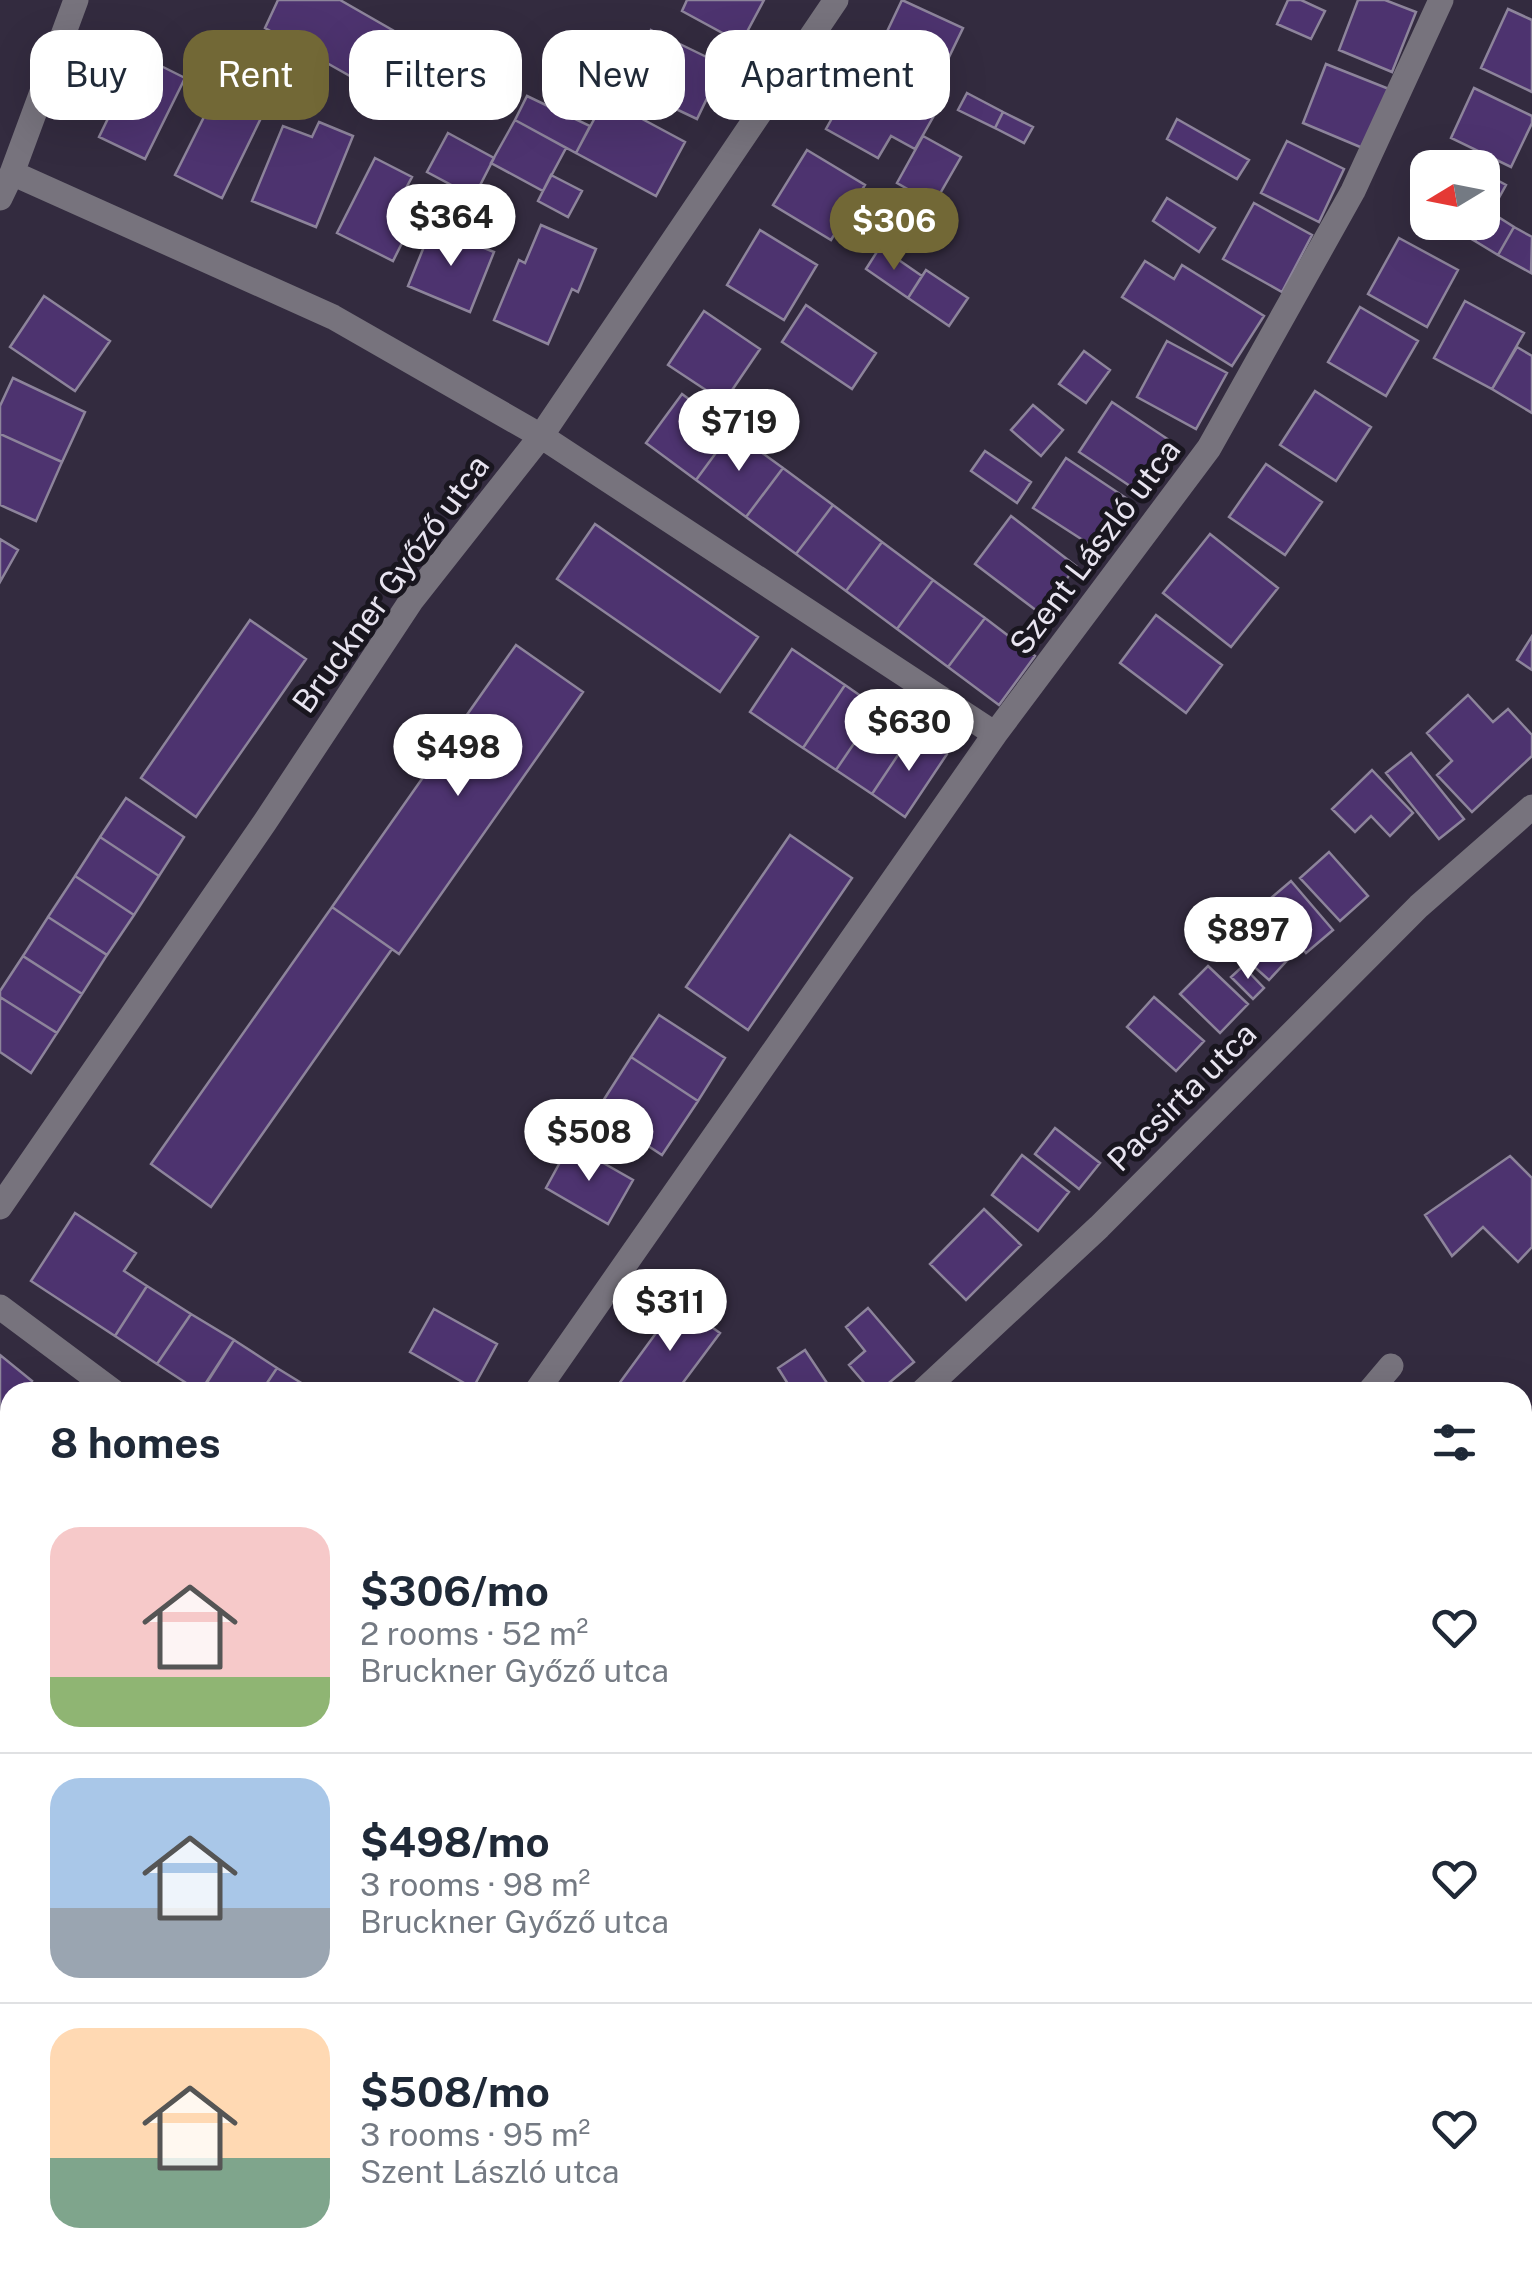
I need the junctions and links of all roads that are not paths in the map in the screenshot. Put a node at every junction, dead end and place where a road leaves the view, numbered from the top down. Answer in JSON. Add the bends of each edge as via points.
{"nodes":[{"id":1,"x":76,"y":0,"type":"edge"},
{"id":2,"x":836,"y":0,"type":"edge"},
{"id":3,"x":1441,"y":0,"type":"edge"},
{"id":4,"x":12,"y":173,"type":"junction"},
{"id":5,"x":0,"y":198,"type":"edge"},
{"id":6,"x":540,"y":436,"type":"junction"},
{"id":7,"x":995,"y":734,"type":"junction"},
{"id":8,"x":1532,"y":807,"type":"edge"},
{"id":9,"x":0,"y":1207,"type":"edge"},
{"id":10,"x":0,"y":1307,"type":"edge"},
{"id":11,"x":1390,"y":1366,"type":"dead end"},
{"id":12,"x":101,"y":1382,"type":"edge"},
{"id":13,"x":543,"y":1382,"type":"edge"},
{"id":14,"x":933,"y":1382,"type":"edge"},
{"id":15,"x":1377,"y":1382,"type":"edge"}],
"edges":[{"from":1,"to":4,"type":"street"},
{"from":2,"to":6,"type":"street","name":"Bruckner Győző utca"},
{"from":3,"to":7,"type":"street","name":"Szent László utca","via":[[1353,191],[1209,448]]},
{"from":4,"to":5,"type":"street"},
{"from":4,"to":6,"type":"street","via":[[333,317]]},
{"from":6,"to":7,"type":"street"},
{"from":6,"to":9,"type":"street","name":"Bruckner Győző utca","via":[[411,601]]},
{"from":7,"to":13,"type":"street","name":"Szent László utca"},
{"from":8,"to":14,"type":"street","name":"Pacsirta utca","via":[[1419,906],[1099,1227]]},
{"from":10,"to":12,"type":"street"},
{"from":11,"to":15,"type":"street"}]}
